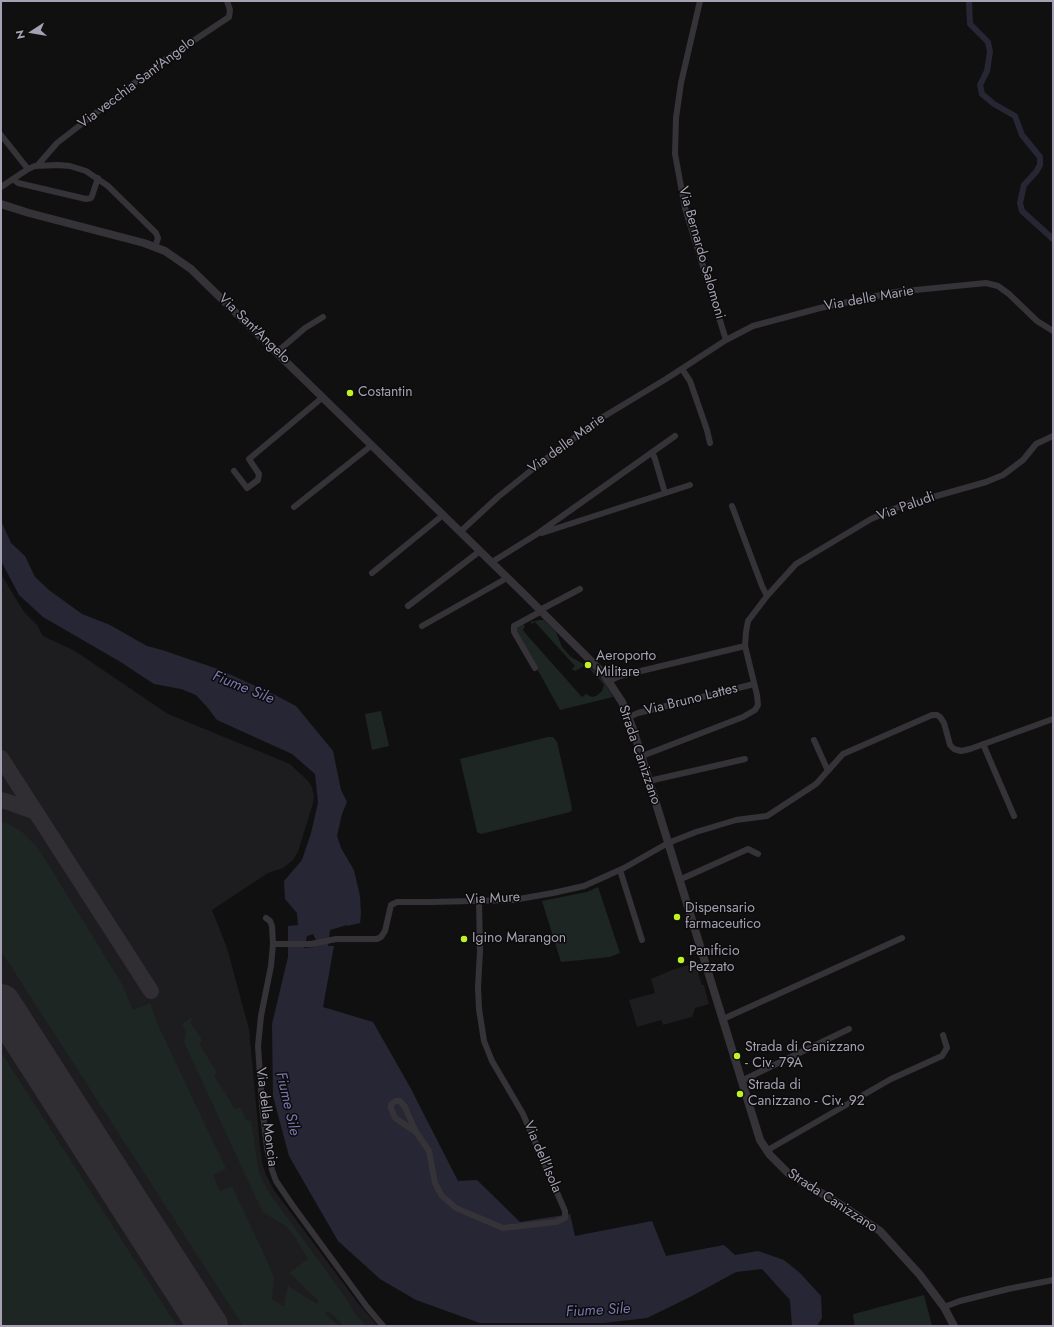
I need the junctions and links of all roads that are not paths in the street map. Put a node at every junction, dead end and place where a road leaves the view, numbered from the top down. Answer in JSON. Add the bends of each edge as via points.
{"nodes":[{"id":1,"x":227,"y":1,"type":"edge"},
{"id":2,"x":700,"y":1,"type":"edge"},
{"id":3,"x":1,"y":135,"type":"edge"},
{"id":4,"x":37,"y":166,"type":"junction"},
{"id":5,"x":28,"y":169,"type":"junction"},
{"id":6,"x":98,"y":178,"type":"junction"},
{"id":7,"x":13,"y":179,"type":"junction"},
{"id":8,"x":1,"y":187,"type":"edge"},
{"id":9,"x":1,"y":204,"type":"edge"},
{"id":10,"x":155,"y":247,"type":"junction"},
{"id":11,"x":323,"y":316,"type":"dead end"},
{"id":12,"x":1053,"y":331,"type":"edge"},
{"id":13,"x":726,"y":340,"type":"junction"},
{"id":14,"x":277,"y":352,"type":"junction"},
{"id":15,"x":682,"y":369,"type":"junction"},
{"id":16,"x":323,"y":397,"type":"junction"},
{"id":17,"x":675,"y":436,"type":"dead end"},
{"id":18,"x":1053,"y":436,"type":"edge"},
{"id":19,"x":710,"y":443,"type":"dead end"},
{"id":20,"x":372,"y":445,"type":"junction"},
{"id":21,"x":652,"y":452,"type":"junction"},
{"id":22,"x":234,"y":471,"type":"dead end"},
{"id":23,"x":690,"y":485,"type":"dead end"},
{"id":24,"x":665,"y":493,"type":"junction"},
{"id":25,"x":732,"y":506,"type":"dead end"},
{"id":26,"x":294,"y":507,"type":"dead end"},
{"id":27,"x":443,"y":515,"type":"junction"},
{"id":28,"x":460,"y":532,"type":"junction"},
{"id":29,"x":537,"y":534,"type":"junction"},
{"id":30,"x":480,"y":551,"type":"junction"},
{"id":31,"x":492,"y":562,"type":"junction"},
{"id":32,"x":372,"y":573,"type":"dead end"},
{"id":33,"x":507,"y":578,"type":"junction"},
{"id":34,"x":580,"y":589,"type":"dead end"},
{"id":35,"x":767,"y":596,"type":"junction"},
{"id":36,"x":408,"y":606,"type":"dead end"},
{"id":37,"x":540,"y":610,"type":"junction"},
{"id":38,"x":422,"y":626,"type":"dead end"},
{"id":39,"x":746,"y":646,"type":"junction"},
{"id":40,"x":535,"y":668,"type":"dead end"},
{"id":41,"x":609,"y":681,"type":"junction"},
{"id":42,"x":754,"y":684,"type":"junction"},
{"id":43,"x":629,"y":717,"type":"junction"},
{"id":44,"x":1053,"y":719,"type":"edge"},
{"id":45,"x":814,"y":740,"type":"dead end"},
{"id":46,"x":983,"y":744,"type":"junction"},
{"id":47,"x":642,"y":756,"type":"junction"},
{"id":48,"x":745,"y":758,"type":"dead end"},
{"id":49,"x":828,"y":771,"type":"junction"},
{"id":50,"x":649,"y":781,"type":"junction"},
{"id":51,"x":1014,"y":816,"type":"dead end"},
{"id":52,"x":668,"y":843,"type":"junction"},
{"id":53,"x":758,"y":854,"type":"dead end"},
{"id":54,"x":620,"y":870,"type":"junction"},
{"id":55,"x":679,"y":880,"type":"junction"},
{"id":56,"x":479,"y":901,"type":"junction"},
{"id":57,"x":266,"y":918,"type":"dead end"},
{"id":58,"x":902,"y":938,"type":"dead end"},
{"id":59,"x":642,"y":940,"type":"dead end"},
{"id":60,"x":273,"y":944,"type":"junction"},
{"id":61,"x":722,"y":1019,"type":"junction"},
{"id":62,"x":849,"y":1029,"type":"dead end"},
{"id":63,"x":942,"y":1035,"type":"dead end"},
{"id":64,"x":741,"y":1081,"type":"junction"},
{"id":65,"x":416,"y":1132,"type":"junction"},
{"id":66,"x":766,"y":1151,"type":"junction"},
{"id":67,"x":1053,"y":1280,"type":"edge"},
{"id":68,"x":944,"y":1307,"type":"junction"},
{"id":69,"x":384,"y":1326,"type":"edge"},
{"id":70,"x":954,"y":1326,"type":"edge"}],
"edges":[{"from":1,"to":4,"type":"street","name":"Via vecchia Sant'Angelo","via":[[229,17],[163,61],[57,143]]},
{"from":2,"to":13,"type":"street","name":"Via Bernardo Salomoni","via":[[681,83],[676,118],[675,154],[685,208]]},
{"from":3,"to":5,"type":"street"},
{"from":4,"to":5,"type":"street"},
{"from":4,"to":6,"type":"street","via":[[70,166]]},
{"from":5,"to":7,"type":"street"},
{"from":6,"to":7,"type":"street","via":[[91,198],[86,200],[18,183]]},
{"from":6,"to":10,"type":"street","via":[[157,234]]},
{"from":7,"to":8,"type":"street"},
{"from":9,"to":10,"type":"street","name":"Via Sant'Angelo","via":[[29,214]]},
{"from":10,"to":14,"type":"street","name":"Via Sant'Angelo","via":[[176,258],[199,276]]},
{"from":11,"to":14,"type":"street"},
{"from":12,"to":13,"type":"street","name":"Via delle Marie","via":[[1037,322],[1003,290],[986,283],[895,292],[820,308],[753,326]]},
{"from":13,"to":15,"type":"street","name":"Via delle Marie"},
{"from":14,"to":16,"type":"street","name":"Via Sant'Angelo"},
{"from":15,"to":19,"type":"street","via":[[690,382]]},
{"from":15,"to":28,"type":"street","name":"Via delle Marie","via":[[570,440],[498,497]]},
{"from":16,"to":20,"type":"street","name":"Via Sant'Angelo"},
{"from":16,"to":22,"type":"street","via":[[249,460],[259,474],[258,480],[247,488]]},
{"from":17,"to":21,"type":"street"},
{"from":18,"to":35,"type":"street","name":"Via Paludi","via":[[1036,444],[1023,460],[1003,475],[901,506],[871,519],[796,564]]},
{"from":20,"to":26,"type":"street"},
{"from":20,"to":27,"type":"street","name":"Via Sant'Angelo"},
{"from":21,"to":24,"type":"street"},
{"from":21,"to":29,"type":"street"},
{"from":23,"to":24,"type":"street"},
{"from":24,"to":29,"type":"street"},
{"from":25,"to":35,"type":"street"},
{"from":27,"to":28,"type":"street","name":"Via Sant'Angelo"},
{"from":27,"to":32,"type":"street"},
{"from":28,"to":30,"type":"street","name":"Strada Canizzano"},
{"from":29,"to":31,"type":"street"},
{"from":30,"to":31,"type":"street","name":"Strada Canizzano"},
{"from":30,"to":36,"type":"street"},
{"from":31,"to":33,"type":"street","name":"Strada Canizzano"},
{"from":33,"to":37,"type":"street","name":"Strada Canizzano"},
{"from":33,"to":38,"type":"street"},
{"from":34,"to":37,"type":"street"},
{"from":35,"to":39,"type":"street","name":"Via Paludi","via":[[748,621]]},
{"from":37,"to":40,"type":"street","via":[[516,624],[514,628]]},
{"from":37,"to":41,"type":"street","name":"Strada Canizzano"},
{"from":39,"to":41,"type":"street","via":[[620,676]]},
{"from":39,"to":42,"type":"street","name":"Via Paludi"},
{"from":41,"to":43,"type":"street","name":"Strada Canizzano"},
{"from":42,"to":43,"type":"street","name":"Via Bruno Lattes"},
{"from":42,"to":47,"type":"street","name":"Via Paludi","via":[[758,705],[752,712]]},
{"from":43,"to":47,"type":"street","name":"Strada Canizzano"},
{"from":44,"to":46,"type":"street"},
{"from":45,"to":49,"type":"street"},
{"from":46,"to":49,"type":"street","name":"Via Mure","via":[[964,750],[954,749],[942,720],[938,715],[932,715],[847,752]]},
{"from":46,"to":51,"type":"street"},
{"from":47,"to":50,"type":"street","name":"Strada Canizzano"},
{"from":48,"to":50,"type":"street"},
{"from":49,"to":52,"type":"street","name":"Via Mure","via":[[816,784],[767,816],[736,820]]},
{"from":50,"to":52,"type":"street","name":"Strada Canizzano"},
{"from":52,"to":54,"type":"street","name":"Via Mure"},
{"from":52,"to":55,"type":"street","name":"Strada Canizzano"},
{"from":53,"to":55,"type":"street","via":[[748,849]]},
{"from":54,"to":56,"type":"street","name":"Via Mure","via":[[584,886],[559,892],[513,900]]},
{"from":54,"to":59,"type":"street"},
{"from":55,"to":61,"type":"street","name":"Strada Canizzano"},
{"from":56,"to":60,"type":"street","name":"Via Mure","via":[[394,902],[385,929],[379,938],[332,940],[313,944]]},
{"from":56,"to":65,"type":"street","name":"Via dell'Isola","via":[[479,1001],[484,1041],[492,1061],[523,1114],[565,1211],[564,1218],[556,1222],[503,1228],[456,1208],[438,1190],[430,1151]]},
{"from":57,"to":60,"type":"street","name":"Via della Moncia","via":[[272,926]]},
{"from":58,"to":61,"type":"street"},
{"from":60,"to":69,"type":"street","name":"Via della Moncia","via":[[258,1046],[262,1105],[272,1170],[276,1181],[293,1206],[367,1307]]},
{"from":61,"to":64,"type":"street","name":"Strada Canizzano"},
{"from":62,"to":64,"type":"street"},
{"from":63,"to":66,"type":"street","via":[[947,1048],[942,1056],[892,1079]]},
{"from":64,"to":66,"type":"street","name":"Strada Canizzano"},
{"from":65,"to":65,"type":"street","name":"Via dell'Isola","via":[[395,1118],[391,1104],[400,1101]]},
{"from":66,"to":68,"type":"street","name":"Strada Canizzano","via":[[792,1176],[880,1231],[920,1275]]},
{"from":67,"to":68,"type":"street","via":[[995,1292]]},
{"from":68,"to":70,"type":"street","name":"Strada Canizzano"}]}
